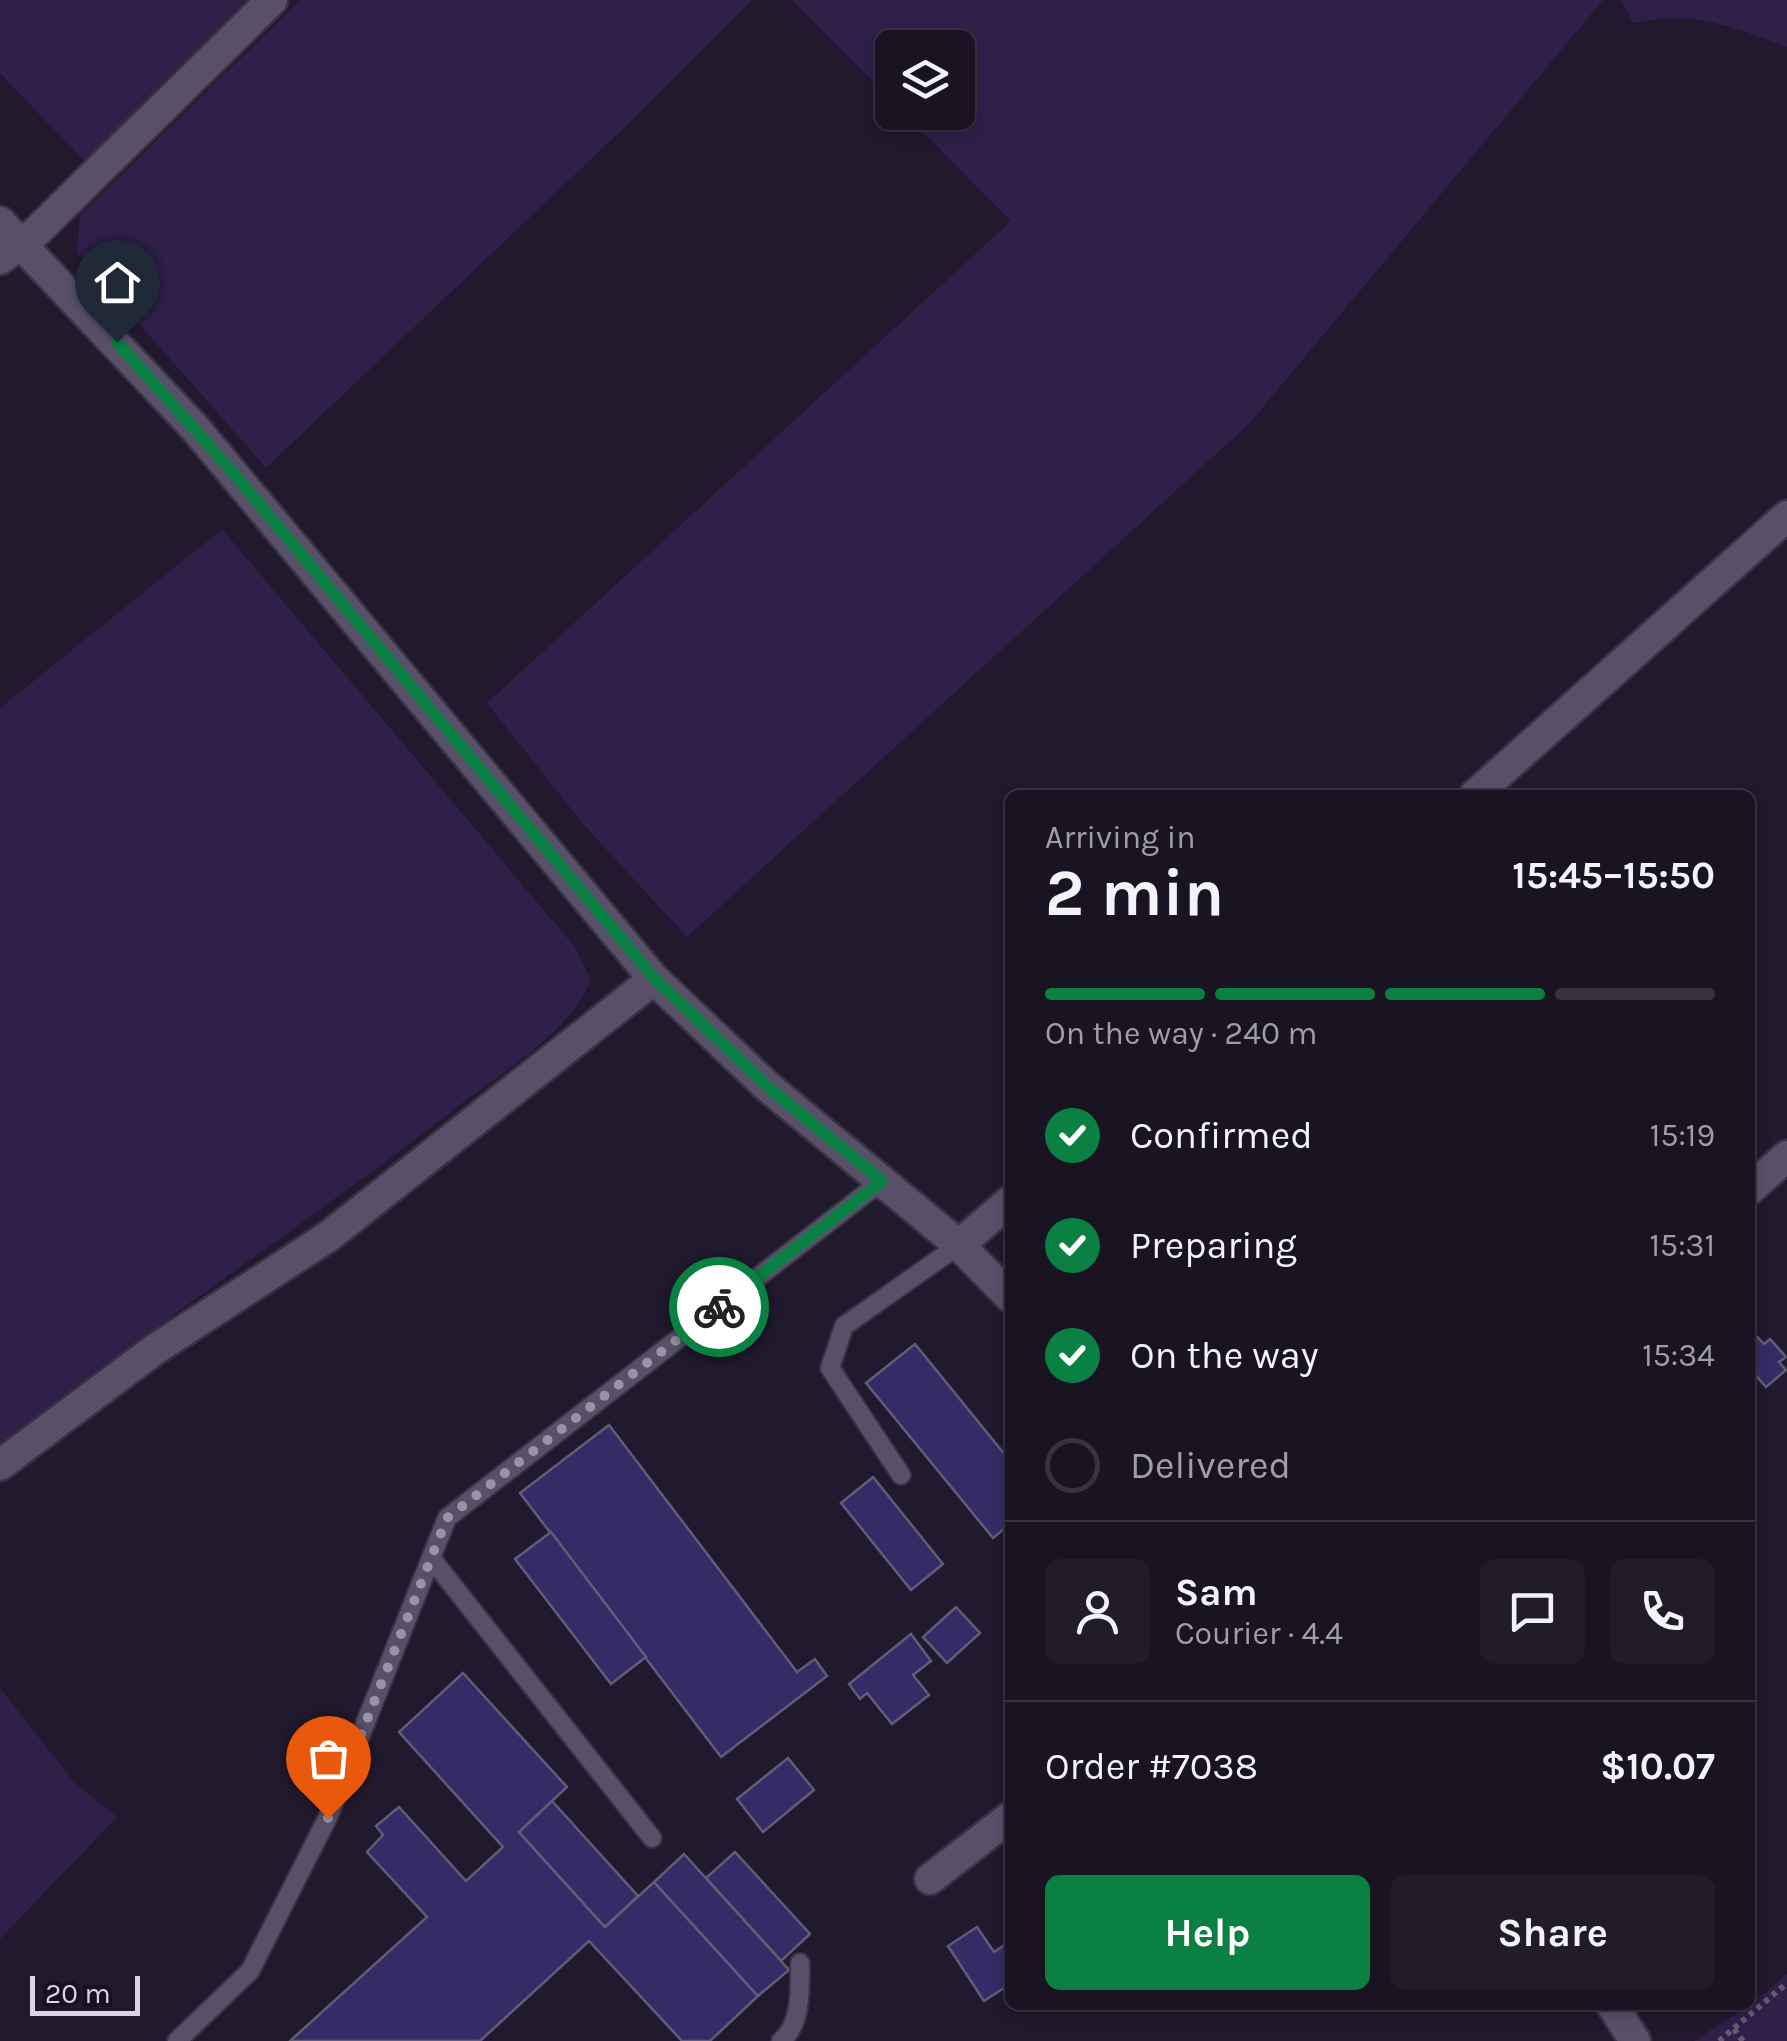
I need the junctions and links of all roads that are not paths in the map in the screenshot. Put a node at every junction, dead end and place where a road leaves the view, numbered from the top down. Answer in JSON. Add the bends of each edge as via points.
{"nodes":[{"id":1,"x":272,"y":0,"type":"edge"},
{"id":2,"x":0,"y":222,"type":"edge"},
{"id":3,"x":11,"y":251,"type":"edge"},
{"id":4,"x":1787,"y":516,"type":"edge"},
{"id":5,"x":1481,"y":790,"type":"edge"},
{"id":6,"x":654,"y":978,"type":"junction"},
{"id":7,"x":1787,"y":1156,"type":"edge"},
{"id":8,"x":882,"y":1181,"type":"junction"},
{"id":9,"x":1755,"y":1185,"type":"edge"},
{"id":10,"x":1005,"y":1204,"type":"edge"},
{"id":11,"x":959,"y":1245,"type":"junction"},
{"id":12,"x":1005,"y":1291,"type":"edge"},
{"id":13,"x":0,"y":1465,"type":"edge"},
{"id":14,"x":901,"y":1475,"type":"dead end"},
{"id":15,"x":431,"y":1558,"type":"junction"},
{"id":16,"x":1005,"y":1822,"type":"edge"},
{"id":17,"x":652,"y":1838,"type":"dead end"},
{"id":18,"x":930,"y":1879,"type":"dead end"},
{"id":19,"x":800,"y":1963,"type":"dead end"},
{"id":20,"x":1615,"y":2010,"type":"edge"},
{"id":21,"x":178,"y":2041,"type":"edge"},
{"id":22,"x":781,"y":2041,"type":"edge"},
{"id":23,"x":1635,"y":2041,"type":"edge"}],
"edges":[{"from":1,"to":3,"type":"street"},
{"from":2,"to":3,"type":"street"},
{"from":3,"to":6,"type":"street","via":[[195,428]]},
{"from":4,"to":5,"type":"street"},
{"from":6,"to":8,"type":"street","via":[[768,1087]]},
{"from":6,"to":13,"type":"street","via":[[329,1236],[154,1350]]},
{"from":7,"to":9,"type":"street"},
{"from":8,"to":11,"type":"street"},
{"from":8,"to":15,"type":"lane","via":[[447,1518]]},
{"from":10,"to":11,"type":"street"},
{"from":11,"to":12,"type":"street"},
{"from":11,"to":14,"type":"lane","via":[[844,1326],[830,1368]]},
{"from":15,"to":17,"type":"lane"},
{"from":15,"to":21,"type":"lane","via":[[328,1818],[250,1971]]},
{"from":16,"to":18,"type":"street"},
{"from":19,"to":22,"type":"lane","via":[[800,1998],[790,2034]]},
{"from":20,"to":23,"type":"street"}]}
